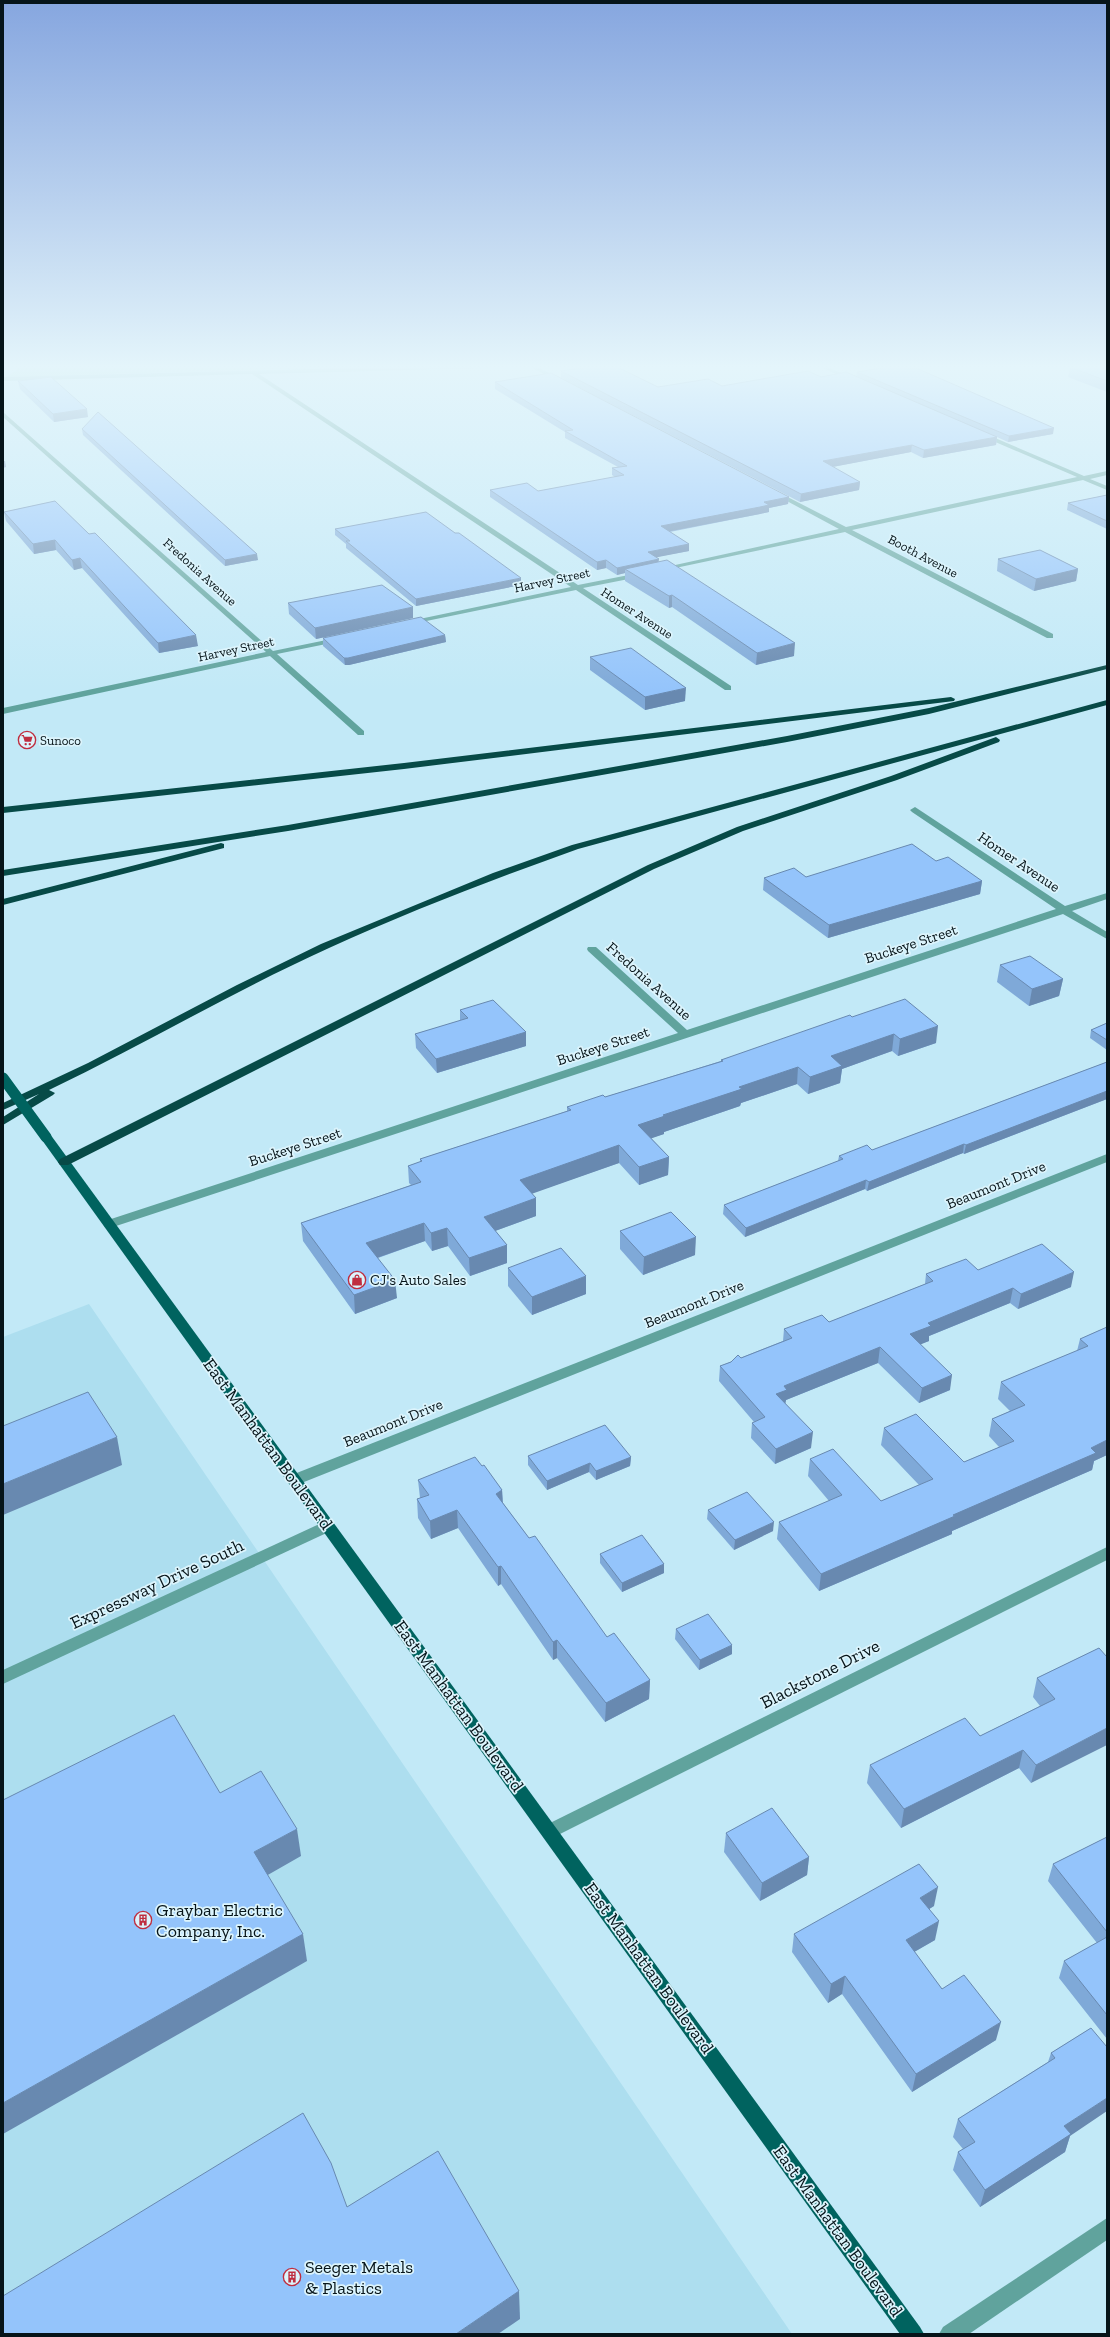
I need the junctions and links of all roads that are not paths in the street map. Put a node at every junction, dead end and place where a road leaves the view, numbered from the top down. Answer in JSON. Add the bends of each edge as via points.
{"nodes":[{"id":1,"x":70,"y":474,"type":"edge"},
{"id":2,"x":405,"y":474,"type":"edge"},
{"id":3,"x":1074,"y":474,"type":"edge"},
{"id":4,"x":1102,"y":474,"type":"edge"},
{"id":5,"x":1083,"y":478,"type":"junction"},
{"id":6,"x":1107,"y":488,"type":"edge"},
{"id":7,"x":768,"y":489,"type":"edge"},
{"id":8,"x":845,"y":529,"type":"junction"},
{"id":9,"x":575,"y":588,"type":"junction"},
{"id":10,"x":399,"y":626,"type":"edge"},
{"id":11,"x":1050,"y":636,"type":"dead end"},
{"id":12,"x":346,"y":637,"type":"edge"},
{"id":13,"x":270,"y":654,"type":"junction"},
{"id":14,"x":1107,"y":667,"type":"edge"},
{"id":15,"x":728,"y":688,"type":"dead end"},
{"id":16,"x":1019,"y":690,"type":"junction"},
{"id":17,"x":1107,"y":702,"type":"edge"},
{"id":18,"x":3,"y":712,"type":"edge"},
{"id":19,"x":1059,"y":715,"type":"junction"},
{"id":20,"x":361,"y":733,"type":"dead end"},
{"id":21,"x":3,"y":810,"type":"edge"},
{"id":22,"x":915,"y":810,"type":"dead end"},
{"id":23,"x":288,"y":828,"type":"junction"},
{"id":24,"x":3,"y":873,"type":"edge"},
{"id":25,"x":1107,"y":896,"type":"edge"},
{"id":26,"x":3,"y":902,"type":"edge"},
{"id":27,"x":1063,"y":910,"type":"junction"},
{"id":28,"x":1107,"y":936,"type":"edge"},
{"id":29,"x":592,"y":949,"type":"dead end"},
{"id":30,"x":686,"y":1035,"type":"junction"},
{"id":31,"x":92,"y":1065,"type":"junction"},
{"id":32,"x":3,"y":1078,"type":"edge"},
{"id":33,"x":3,"y":1107,"type":"edge"},
{"id":34,"x":3,"y":1122,"type":"edge"},
{"id":35,"x":1107,"y":1158,"type":"edge"},
{"id":36,"x":64,"y":1162,"type":"junction"},
{"id":37,"x":109,"y":1224,"type":"junction"},
{"id":38,"x":294,"y":1480,"type":"junction"},
{"id":39,"x":328,"y":1526,"type":"junction"},
{"id":40,"x":1107,"y":1553,"type":"edge"},
{"id":41,"x":3,"y":1677,"type":"edge"},
{"id":42,"x":550,"y":1831,"type":"junction"},
{"id":43,"x":1107,"y":2228,"type":"edge"},
{"id":44,"x":913,"y":2334,"type":"edge"},
{"id":45,"x":950,"y":2334,"type":"edge"}],
"edges":[{"from":1,"to":13,"type":"street","name":"Fredonia Avenue"},
{"from":2,"to":9,"type":"street","name":"Homer Avenue"},
{"from":3,"to":5,"type":"street"},
{"from":4,"to":5,"type":"street","name":"Harvey Street"},
{"from":5,"to":6,"type":"street"},
{"from":5,"to":8,"type":"street","name":"Harvey Street"},
{"from":7,"to":8,"type":"street","name":"Booth Avenue"},
{"from":8,"to":9,"type":"street","name":"Harvey Street"},
{"from":8,"to":11,"type":"street","name":"Booth Avenue"},
{"from":9,"to":10,"type":"street","name":"Harvey Street"},
{"from":9,"to":15,"type":"street","name":"Homer Avenue"},
{"from":12,"to":13,"type":"street","name":"Harvey Street"},
{"from":13,"to":18,"type":"street","name":"Harvey Street"},
{"from":13,"to":20,"type":"street","name":"Fredonia Avenue"},
{"from":14,"to":16,"type":"highway"},
{"from":16,"to":21,"type":"highway","via":[[705,731]]},
{"from":16,"to":23,"type":"highway","via":[[834,731]]},
{"from":17,"to":19,"type":"highway"},
{"from":19,"to":31,"type":"highway","via":[[575,847],[496,875],[326,946]]},
{"from":19,"to":36,"type":"highway","via":[[894,778],[740,829],[651,867]]},
{"from":22,"to":27,"type":"street","name":"Homer Avenue"},
{"from":23,"to":24,"type":"highway"},
{"from":23,"to":26,"type":"highway"},
{"from":25,"to":27,"type":"street","name":"Buckeye Street"},
{"from":27,"to":28,"type":"street","name":"Homer Avenue"},
{"from":27,"to":30,"type":"street","name":"Buckeye Street"},
{"from":29,"to":30,"type":"street","name":"Fredonia Avenue"},
{"from":30,"to":37,"type":"street","name":"Buckeye Street"},
{"from":31,"to":33,"type":"highway"},
{"from":31,"to":34,"type":"highway"},
{"from":32,"to":36,"type":"main road","name":"East Manhattan Boulevard","bridge":true},
{"from":35,"to":38,"type":"street","name":"Beaumont Drive"},
{"from":36,"to":37,"type":"main road","name":"East Manhattan Boulevard"},
{"from":37,"to":38,"type":"main road","name":"East Manhattan Boulevard"},
{"from":38,"to":39,"type":"main road","name":"East Manhattan Boulevard"},
{"from":39,"to":41,"type":"street","name":"Expressway Drive South"},
{"from":39,"to":42,"type":"main road","name":"East Manhattan Boulevard"},
{"from":40,"to":42,"type":"street","name":"Blackstone Drive"},
{"from":42,"to":44,"type":"main road","name":"East Manhattan Boulevard"},
{"from":43,"to":45,"type":"street"}]}
